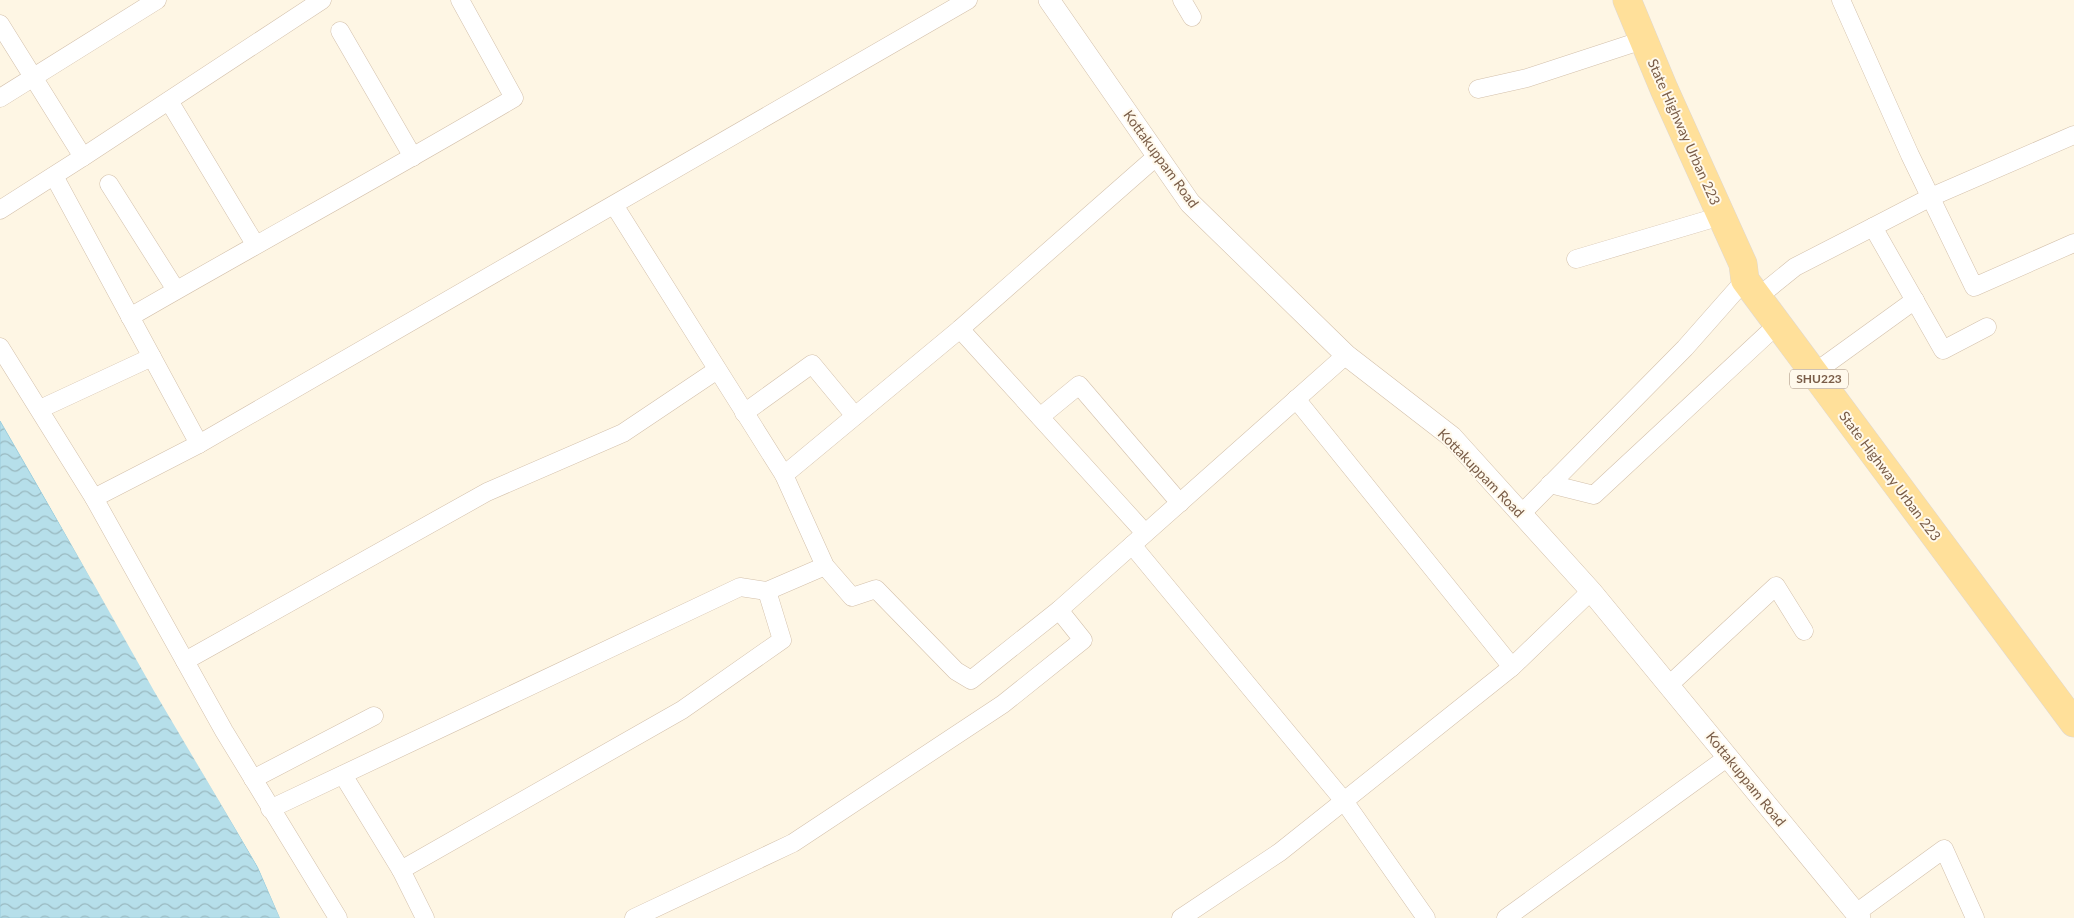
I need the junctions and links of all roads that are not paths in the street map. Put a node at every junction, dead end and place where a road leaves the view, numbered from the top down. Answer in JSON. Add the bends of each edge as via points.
{"nodes":[{"id":1,"x":157,"y":0,"type":"edge"},
{"id":2,"x":322,"y":0,"type":"edge"},
{"id":3,"x":460,"y":0,"type":"edge"},
{"id":4,"x":968,"y":0,"type":"edge"},
{"id":5,"x":1182,"y":0,"type":"edge"},
{"id":6,"x":1626,"y":0,"type":"edge"},
{"id":7,"x":1841,"y":0,"type":"edge"},
{"id":8,"x":1056,"y":2,"type":"edge"},
{"id":9,"x":1192,"y":17,"type":"dead end"},
{"id":10,"x":0,"y":24,"type":"edge"},
{"id":11,"x":340,"y":31,"type":"dead end"},
{"id":12,"x":1643,"y":40,"type":"junction"},
{"id":13,"x":34,"y":78,"type":"junction"},
{"id":14,"x":1478,"y":89,"type":"dead end"},
{"id":15,"x":0,"y":98,"type":"edge"},
{"id":16,"x":169,"y":101,"type":"junction"},
{"id":17,"x":2074,"y":135,"type":"edge"},
{"id":18,"x":1156,"y":156,"type":"junction"},
{"id":19,"x":84,"y":157,"type":"junction"},
{"id":20,"x":414,"y":157,"type":"junction"},
{"id":21,"x":54,"y":176,"type":"junction"},
{"id":22,"x":109,"y":184,"type":"dead end"},
{"id":23,"x":1931,"y":197,"type":"junction"},
{"id":24,"x":614,"y":205,"type":"junction"},
{"id":25,"x":0,"y":210,"type":"edge"},
{"id":26,"x":1721,"y":216,"type":"junction"},
{"id":27,"x":1873,"y":227,"type":"junction"},
{"id":28,"x":2074,"y":243,"type":"edge"},
{"id":29,"x":255,"y":244,"type":"junction"},
{"id":30,"x":1576,"y":259,"type":"dead end"},
{"id":31,"x":1751,"y":289,"type":"junction"},
{"id":32,"x":176,"y":290,"type":"junction"},
{"id":33,"x":1915,"y":300,"type":"junction"},
{"id":34,"x":130,"y":317,"type":"junction"},
{"id":35,"x":1778,"y":324,"type":"junction"},
{"id":36,"x":1987,"y":328,"type":"dead end"},
{"id":37,"x":960,"y":329,"type":"junction"},
{"id":38,"x":0,"y":347,"type":"edge"},
{"id":39,"x":1346,"y":355,"type":"junction"},
{"id":40,"x":152,"y":357,"type":"junction"},
{"id":41,"x":717,"y":370,"type":"junction"},
{"id":42,"x":1814,"y":373,"type":"junction"},
{"id":43,"x":1296,"y":399,"type":"junction"},
{"id":44,"x":40,"y":409,"type":"junction"},
{"id":45,"x":744,"y":413,"type":"junction"},
{"id":46,"x":855,"y":416,"type":"junction"},
{"id":47,"x":1040,"y":417,"type":"junction"},
{"id":48,"x":199,"y":444,"type":"junction"},
{"id":49,"x":784,"y":475,"type":"junction"},
{"id":50,"x":1550,"y":484,"type":"junction"},
{"id":51,"x":94,"y":498,"type":"junction"},
{"id":52,"x":1180,"y":502,"type":"junction"},
{"id":53,"x":1521,"y":514,"type":"junction"},
{"id":54,"x":1139,"y":539,"type":"junction"},
{"id":55,"x":825,"y":566,"type":"junction"},
{"id":56,"x":767,"y":591,"type":"junction"},
{"id":57,"x":1591,"y":591,"type":"junction"},
{"id":58,"x":1059,"y":610,"type":"junction"},
{"id":59,"x":1804,"y":631,"type":"dead end"},
{"id":60,"x":185,"y":661,"type":"junction"},
{"id":61,"x":1512,"y":667,"type":"junction"},
{"id":62,"x":1669,"y":685,"type":"junction"},
{"id":63,"x":374,"y":716,"type":"dead end"},
{"id":64,"x":2074,"y":724,"type":"edge"},
{"id":65,"x":1728,"y":757,"type":"junction"},
{"id":66,"x":343,"y":775,"type":"junction"},
{"id":67,"x":253,"y":779,"type":"junction"},
{"id":68,"x":1344,"y":801,"type":"junction"},
{"id":69,"x":270,"y":809,"type":"junction"},
{"id":70,"x":401,"y":870,"type":"junction"},
{"id":71,"x":1858,"y":915,"type":"edge"},
{"id":72,"x":338,"y":918,"type":"edge"},
{"id":73,"x":425,"y":918,"type":"edge"},
{"id":74,"x":634,"y":918,"type":"edge"},
{"id":75,"x":1182,"y":918,"type":"edge"},
{"id":76,"x":1426,"y":918,"type":"edge"},
{"id":77,"x":1506,"y":918,"type":"edge"},
{"id":78,"x":1975,"y":918,"type":"edge"}],
"edges":[{"from":1,"to":13,"type":"street"},
{"from":2,"to":16,"type":"street"},
{"from":3,"to":20,"type":"street","via":[[514,98]]},
{"from":4,"to":24,"type":"street"},
{"from":5,"to":9,"type":"street"},
{"from":6,"to":12,"type":"main road","name":"State Highway Urban 223","number":"SHU223"},
{"from":7,"to":23,"type":"street"},
{"from":8,"to":18,"type":"street","name":"Kottakuppam Road"},
{"from":10,"to":13,"type":"street"},
{"from":11,"to":20,"type":"street"},
{"from":12,"to":14,"type":"street","via":[[1527,78]]},
{"from":12,"to":26,"type":"main road","name":"State Highway Urban 223","number":"SHU223"},
{"from":13,"to":15,"type":"street"},
{"from":13,"to":19,"type":"street"},
{"from":16,"to":19,"type":"street"},
{"from":16,"to":29,"type":"street"},
{"from":17,"to":23,"type":"street"},
{"from":18,"to":37,"type":"street"},
{"from":18,"to":39,"type":"street","name":"Kottakuppam Road","via":[[1190,203]]},
{"from":19,"to":21,"type":"street"},
{"from":20,"to":29,"type":"street"},
{"from":21,"to":25,"type":"street"},
{"from":21,"to":34,"type":"street"},
{"from":22,"to":32,"type":"street"},
{"from":23,"to":27,"type":"street"},
{"from":23,"to":28,"type":"street","via":[[1974,287]]},
{"from":24,"to":41,"type":"street"},
{"from":24,"to":48,"type":"street"},
{"from":26,"to":30,"type":"street"},
{"from":26,"to":31,"type":"main road","name":"State Highway Urban 223","number":"SHU223"},
{"from":27,"to":31,"type":"street"},
{"from":27,"to":33,"type":"street"},
{"from":29,"to":32,"type":"street"},
{"from":31,"to":35,"type":"main road","name":"State Highway Urban 223","number":"SHU223"},
{"from":31,"to":50,"type":"street","via":[[1685,348]]},
{"from":32,"to":34,"type":"street"},
{"from":33,"to":36,"type":"street","via":[[1943,350]]},
{"from":33,"to":42,"type":"street"},
{"from":34,"to":40,"type":"street"},
{"from":35,"to":42,"type":"main road","name":"State Highway Urban 223","number":"SHU223"},
{"from":35,"to":50,"type":"street","via":[[1594,495]]},
{"from":37,"to":46,"type":"street"},
{"from":37,"to":47,"type":"street"},
{"from":38,"to":44,"type":"street"},
{"from":39,"to":43,"type":"street"},
{"from":39,"to":53,"type":"street","name":"Kottakuppam Road","via":[[1452,437]]},
{"from":40,"to":44,"type":"street"},
{"from":40,"to":48,"type":"street"},
{"from":41,"to":45,"type":"street"},
{"from":41,"to":60,"type":"street","via":[[623,433],[487,492]]},
{"from":42,"to":64,"type":"main road","name":"State Highway Urban 223","number":"SHU223"},
{"from":43,"to":52,"type":"street"},
{"from":43,"to":61,"type":"street"},
{"from":44,"to":51,"type":"street"},
{"from":45,"to":46,"type":"street","via":[[812,364]]},
{"from":45,"to":49,"type":"street"},
{"from":46,"to":49,"type":"street"},
{"from":47,"to":52,"type":"street","via":[[1080,385]]},
{"from":47,"to":54,"type":"street"},
{"from":48,"to":51,"type":"street"},
{"from":49,"to":55,"type":"street"},
{"from":50,"to":53,"type":"street"},
{"from":51,"to":60,"type":"street"},
{"from":52,"to":54,"type":"street"},
{"from":53,"to":57,"type":"street","name":"Kottakuppam Road"},
{"from":54,"to":58,"type":"street"},
{"from":54,"to":68,"type":"street"},
{"from":55,"to":56,"type":"street"},
{"from":55,"to":58,"type":"street","via":[[852,596],[876,589],[956,671],[971,680]]},
{"from":56,"to":66,"type":"street","via":[[740,587]]},
{"from":56,"to":70,"type":"street","via":[[782,640],[682,710]]},
{"from":57,"to":61,"type":"street"},
{"from":57,"to":62,"type":"street","name":"Kottakuppam Road"},
{"from":58,"to":74,"type":"street","via":[[1083,640],[1003,704],[793,843]]},
{"from":59,"to":62,"type":"street","via":[[1776,586]]},
{"from":60,"to":67,"type":"street"},
{"from":61,"to":68,"type":"street"},
{"from":62,"to":65,"type":"street","name":"Kottakuppam Road"},
{"from":63,"to":67,"type":"street"},
{"from":65,"to":71,"type":"street","name":"Kottakuppam Road"},
{"from":65,"to":77,"type":"street"},
{"from":66,"to":69,"type":"street"},
{"from":66,"to":70,"type":"street"},
{"from":67,"to":69,"type":"street"},
{"from":68,"to":75,"type":"street","via":[[1280,852]]},
{"from":68,"to":76,"type":"street"},
{"from":69,"to":72,"type":"street"},
{"from":70,"to":73,"type":"street"},
{"from":71,"to":78,"type":"street","via":[[1944,849]]}]}
